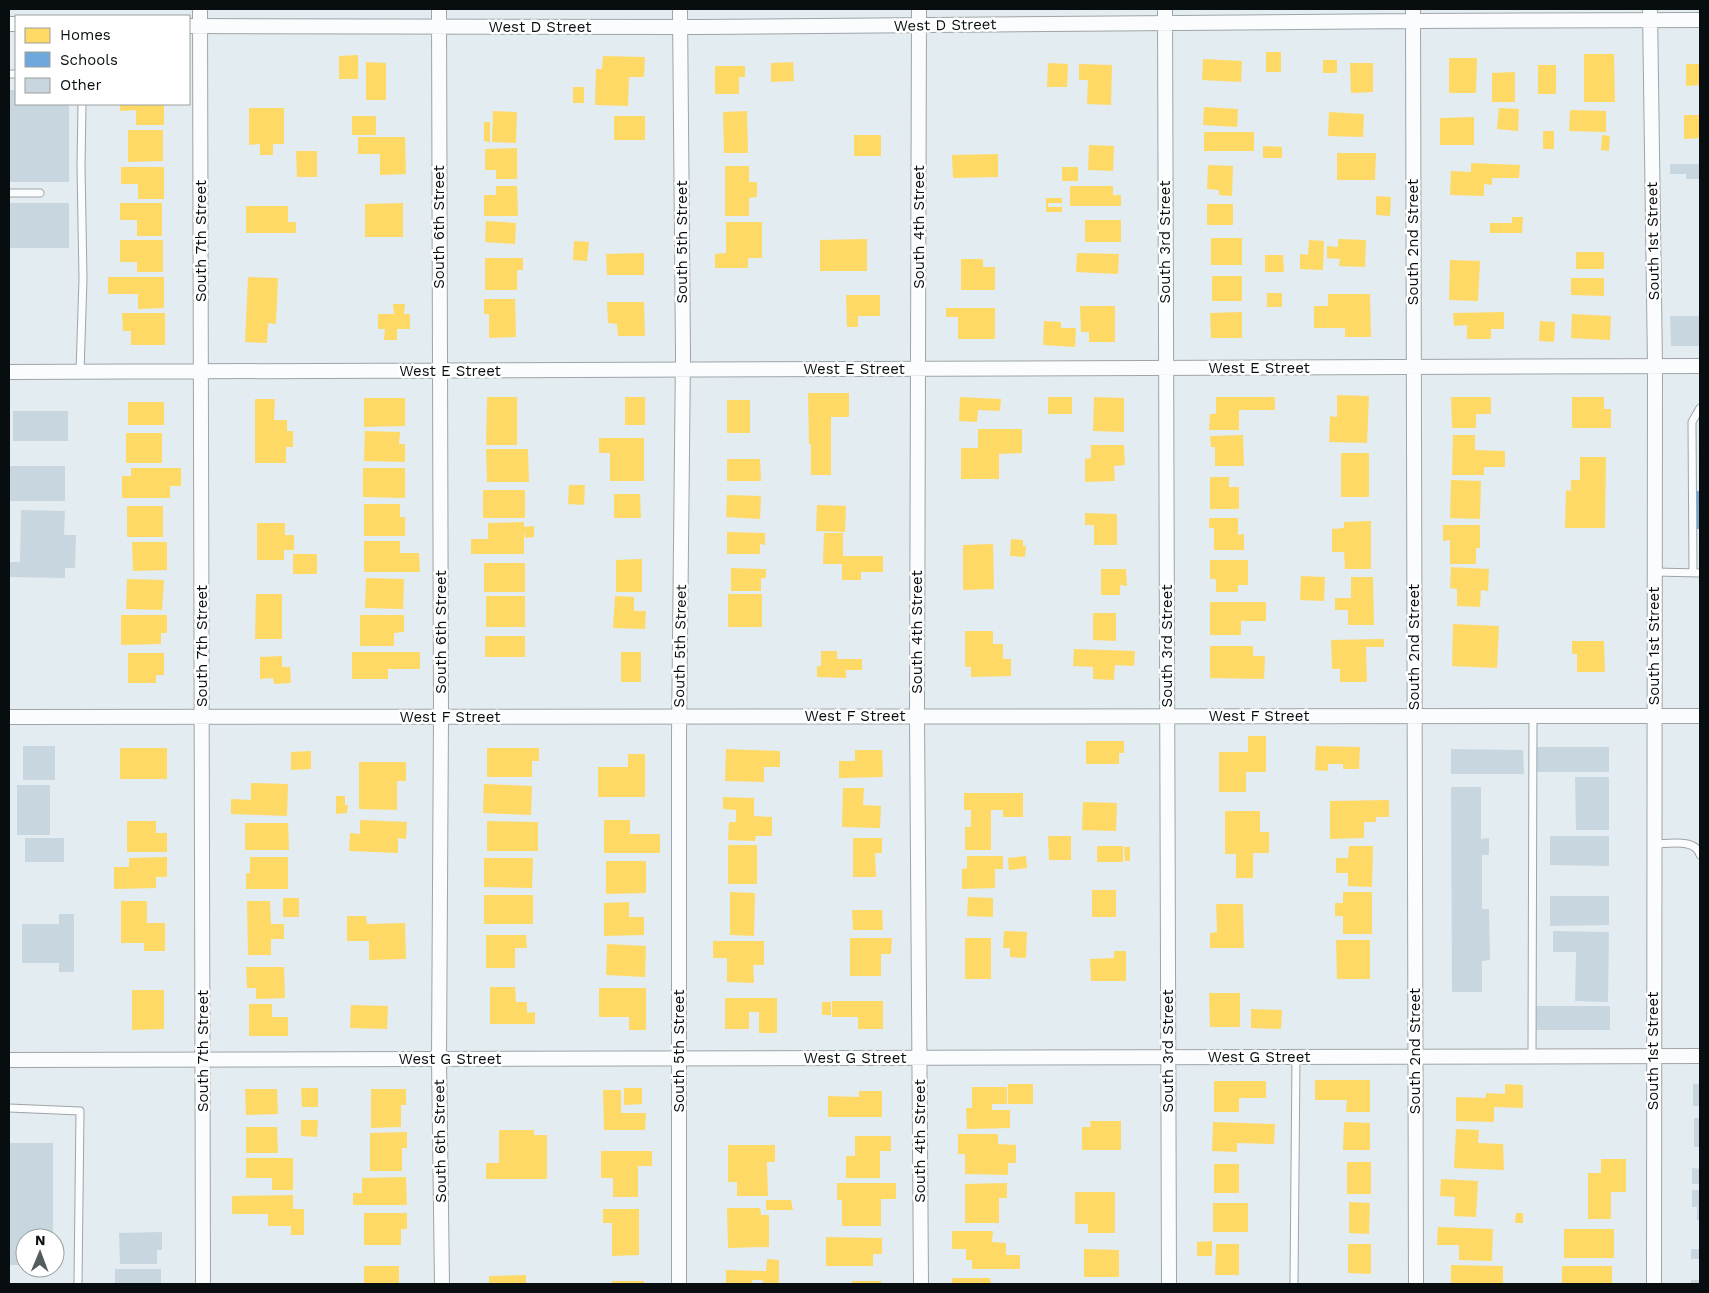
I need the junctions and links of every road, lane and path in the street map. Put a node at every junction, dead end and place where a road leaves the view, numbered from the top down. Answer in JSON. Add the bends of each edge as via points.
{"nodes":[{"id":1,"x":200,"y":9,"type":"edge"},
{"id":2,"x":439,"y":9,"type":"edge"},
{"id":3,"x":680,"y":9,"type":"edge"},
{"id":4,"x":919,"y":9,"type":"edge"},
{"id":5,"x":1165,"y":9,"type":"edge"},
{"id":6,"x":1650,"y":14,"type":"edge"},
{"id":7,"x":1413,"y":15,"type":"edge"},
{"id":8,"x":1700,"y":20,"type":"edge"},
{"id":9,"x":1165,"y":23,"type":"junction"},
{"id":10,"x":194,"y":26,"type":"edge"},
{"id":11,"x":920,"y":26,"type":"junction"},
{"id":12,"x":439,"y":27,"type":"junction"},
{"id":13,"x":680,"y":27,"type":"junction"},
{"id":14,"x":82,"y":105,"type":"edge"},
{"id":15,"x":9,"y":193,"type":"edge"},
{"id":16,"x":40,"y":193,"type":"dead end"},
{"id":17,"x":1655,"y":366,"type":"junction"},
{"id":18,"x":1700,"y":366,"type":"edge"},
{"id":19,"x":1414,"y":367,"type":"junction"},
{"id":20,"x":1166,"y":368,"type":"junction"},
{"id":21,"x":918,"y":369,"type":"junction"},
{"id":22,"x":683,"y":370,"type":"junction"},
{"id":23,"x":439,"y":371,"type":"junction"},
{"id":24,"x":9,"y":372,"type":"edge"},
{"id":25,"x":80,"y":372,"type":"junction"},
{"id":26,"x":202,"y":372,"type":"junction"},
{"id":27,"x":1700,"y":408,"type":"edge"},
{"id":28,"x":1655,"y":572,"type":"junction"},
{"id":29,"x":1696,"y":573,"type":"edge"},
{"id":30,"x":680,"y":716,"type":"junction"},
{"id":31,"x":917,"y":716,"type":"junction"},
{"id":32,"x":1168,"y":716,"type":"junction"},
{"id":33,"x":1414,"y":716,"type":"junction"},
{"id":34,"x":1533,"y":716,"type":"junction"},
{"id":35,"x":1654,"y":716,"type":"junction"},
{"id":36,"x":1700,"y":716,"type":"edge"},
{"id":37,"x":9,"y":717,"type":"edge"},
{"id":38,"x":202,"y":717,"type":"junction"},
{"id":39,"x":441,"y":717,"type":"junction"},
{"id":40,"x":1654,"y":844,"type":"junction"},
{"id":41,"x":1698,"y":845,"type":"edge"},
{"id":42,"x":1700,"y":855,"type":"edge"},
{"id":43,"x":1532,"y":1056,"type":"junction"},
{"id":44,"x":1653,"y":1056,"type":"junction"},
{"id":45,"x":1700,"y":1056,"type":"edge"},
{"id":46,"x":1296,"y":1057,"type":"junction"},
{"id":47,"x":1415,"y":1057,"type":"junction"},
{"id":48,"x":920,"y":1058,"type":"junction"},
{"id":49,"x":1168,"y":1058,"type":"junction"},
{"id":50,"x":440,"y":1059,"type":"junction"},
{"id":51,"x":679,"y":1059,"type":"junction"},
{"id":52,"x":9,"y":1060,"type":"edge"},
{"id":53,"x":203,"y":1060,"type":"junction"},
{"id":54,"x":9,"y":1108,"type":"edge"},
{"id":55,"x":78,"y":1284,"type":"edge"},
{"id":56,"x":203,"y":1284,"type":"edge"},
{"id":57,"x":442,"y":1284,"type":"edge"},
{"id":58,"x":679,"y":1284,"type":"edge"},
{"id":59,"x":921,"y":1284,"type":"edge"},
{"id":60,"x":1169,"y":1284,"type":"edge"},
{"id":61,"x":1294,"y":1284,"type":"edge"},
{"id":62,"x":1416,"y":1284,"type":"edge"},
{"id":63,"x":1654,"y":1284,"type":"edge"}],
"edges":[{"from":1,"to":10,"type":"street","name":"South 7th Street"},
{"from":2,"to":12,"type":"street","name":"South 6th Street"},
{"from":3,"to":13,"type":"street","name":"South 5th Street"},
{"from":4,"to":11,"type":"street","name":"South 4th Street"},
{"from":5,"to":9,"type":"street","name":"South 3rd Street"},
{"from":6,"to":7,"type":"street","name":"West D Street"},
{"from":6,"to":8,"type":"street","name":"West D Street"},
{"from":6,"to":17,"type":"street","name":"South 1st Street"},
{"from":7,"to":9,"type":"street","name":"West D Street"},
{"from":7,"to":19,"type":"street","name":"South 2nd Street"},
{"from":9,"to":11,"type":"street","name":"West D Street"},
{"from":9,"to":20,"type":"street","name":"South 3rd Street"},
{"from":10,"to":12,"type":"street","name":"West D Street"},
{"from":10,"to":26,"type":"street","name":"South 7th Street"},
{"from":11,"to":13,"type":"street","name":"West D Street"},
{"from":11,"to":21,"type":"street","name":"South 4th Street"},
{"from":12,"to":13,"type":"street","name":"West D Street"},
{"from":12,"to":23,"type":"street","name":"South 6th Street"},
{"from":13,"to":22,"type":"street","name":"South 5th Street"},
{"from":14,"to":25,"type":"lane"},
{"from":15,"to":16,"type":"lane"},
{"from":17,"to":18,"type":"street","name":"West E Street"},
{"from":17,"to":19,"type":"street","name":"West E Street"},
{"from":17,"to":28,"type":"street","name":"South 1st Street"},
{"from":19,"to":20,"type":"street","name":"West E Street"},
{"from":19,"to":33,"type":"street","name":"South 2nd Street"},
{"from":20,"to":21,"type":"street","name":"West E Street"},
{"from":20,"to":32,"type":"street","name":"South 3rd Street"},
{"from":21,"to":22,"type":"street","name":"West E Street"},
{"from":21,"to":31,"type":"street","name":"South 4th Street"},
{"from":22,"to":23,"type":"street","name":"West E Street"},
{"from":22,"to":30,"type":"street","name":"South 5th Street"},
{"from":23,"to":26,"type":"street","name":"West E Street"},
{"from":23,"to":39,"type":"street","name":"South 6th Street"},
{"from":24,"to":25,"type":"street","name":"West E Street"},
{"from":25,"to":26,"type":"street","name":"West E Street"},
{"from":26,"to":38,"type":"street","name":"South 7th Street"},
{"from":27,"to":29,"type":"lane","via":[[1692,422]]},
{"from":28,"to":29,"type":"lane"},
{"from":28,"to":35,"type":"street","name":"South 1st Street"},
{"from":30,"to":31,"type":"street","name":"West F Street"},
{"from":30,"to":39,"type":"street","name":"West F Street"},
{"from":30,"to":51,"type":"street","name":"South 5th Street"},
{"from":31,"to":32,"type":"street","name":"West F Street"},
{"from":31,"to":48,"type":"street","name":"South 4th Street"},
{"from":32,"to":33,"type":"street","name":"West F Street"},
{"from":32,"to":49,"type":"street","name":"South 3rd Street"},
{"from":33,"to":34,"type":"street","name":"West F Street"},
{"from":33,"to":47,"type":"street","name":"South 2nd Street"},
{"from":34,"to":35,"type":"street","name":"West F Street"},
{"from":34,"to":43,"type":"lane"},
{"from":35,"to":36,"type":"street","name":"West F Street"},
{"from":35,"to":40,"type":"street","name":"South 1st Street"},
{"from":37,"to":38,"type":"street","name":"West F Street"},
{"from":38,"to":39,"type":"street","name":"West F Street"},
{"from":38,"to":53,"type":"street","name":"South 7th Street"},
{"from":39,"to":50,"type":"street","name":"South 6th Street"},
{"from":40,"to":41,"type":"lane"},
{"from":40,"to":44,"type":"street","name":"South 1st Street"},
{"from":41,"to":42,"type":"lane"},
{"from":43,"to":44,"type":"street","name":"West G Street"},
{"from":43,"to":47,"type":"street","name":"West G Street"},
{"from":44,"to":45,"type":"street","name":"West G Street"},
{"from":44,"to":63,"type":"street","name":"South 1st Street"},
{"from":46,"to":47,"type":"street","name":"West G Street"},
{"from":46,"to":49,"type":"street","name":"West G Street"},
{"from":46,"to":61,"type":"lane"},
{"from":47,"to":62,"type":"street","name":"South 2nd Street"},
{"from":48,"to":49,"type":"street","name":"West G Street"},
{"from":48,"to":51,"type":"street","name":"West G Street"},
{"from":48,"to":59,"type":"street","name":"South 4th Street"},
{"from":49,"to":60,"type":"street","name":"South 3rd Street"},
{"from":50,"to":51,"type":"street","name":"West G Street"},
{"from":50,"to":53,"type":"street","name":"West G Street"},
{"from":50,"to":57,"type":"street","name":"South 6th Street"},
{"from":51,"to":58,"type":"street","name":"South 5th Street"},
{"from":52,"to":53,"type":"street","name":"West G Street"},
{"from":53,"to":56,"type":"street","name":"South 7th Street"},
{"from":54,"to":55,"type":"lane","via":[[80,1112]]}]}
